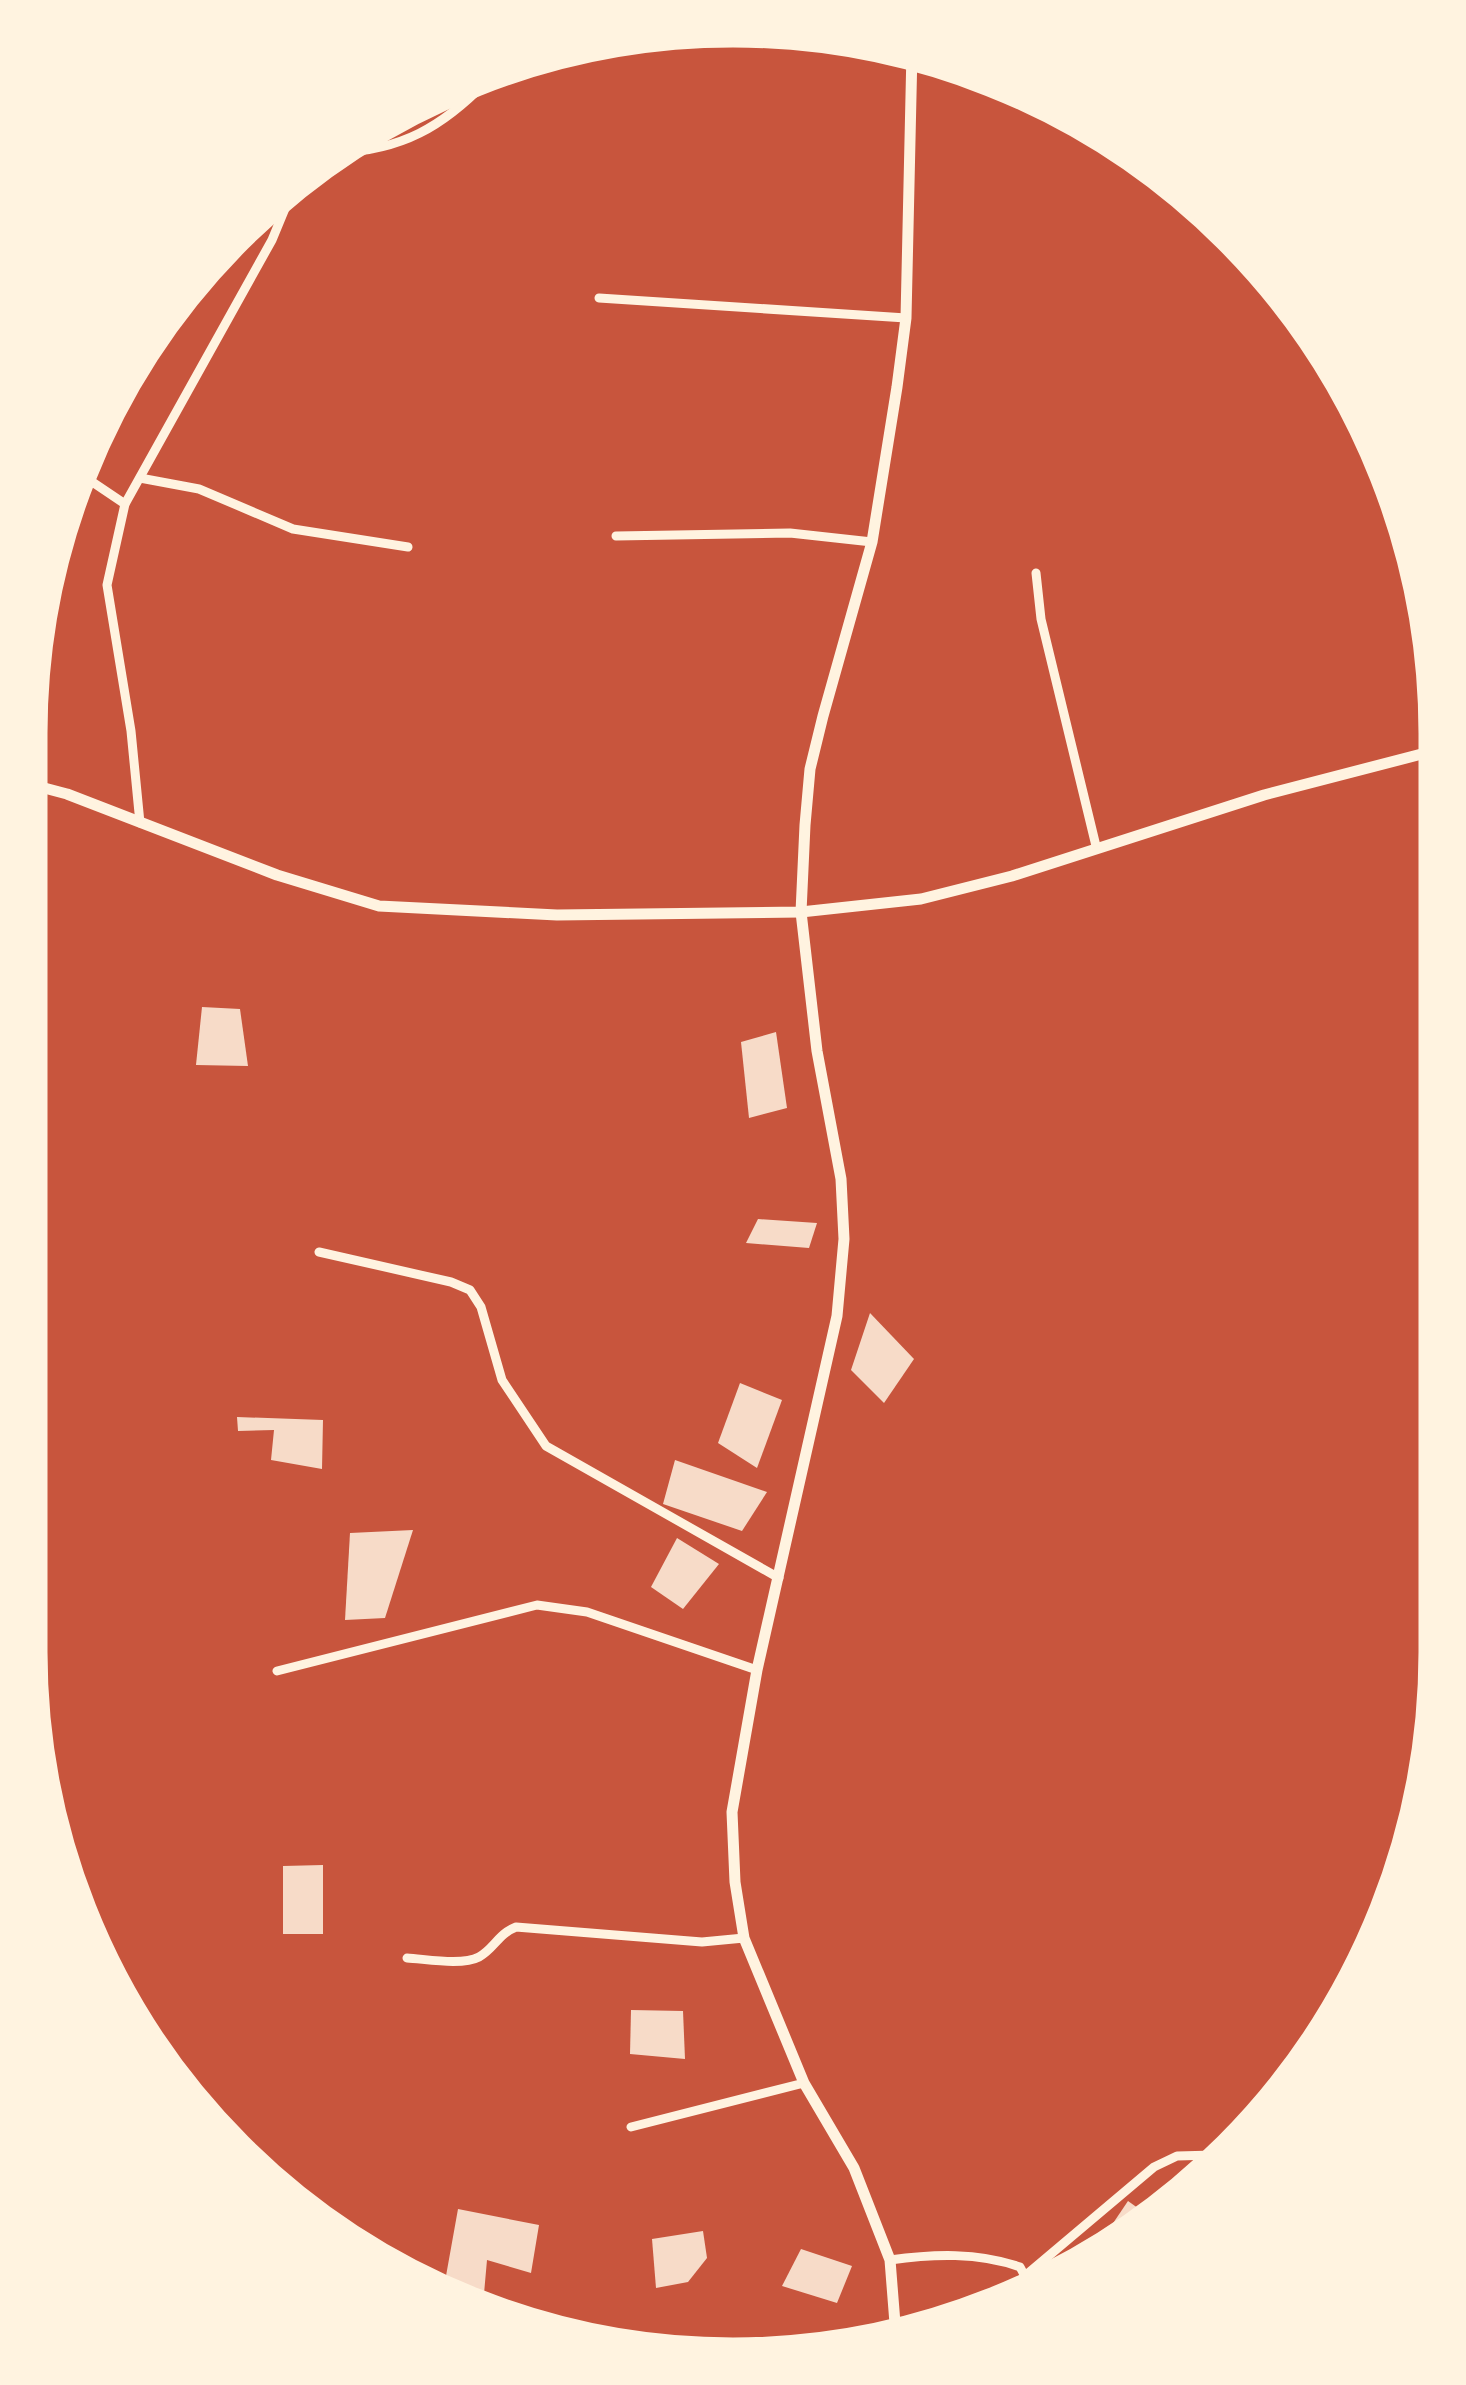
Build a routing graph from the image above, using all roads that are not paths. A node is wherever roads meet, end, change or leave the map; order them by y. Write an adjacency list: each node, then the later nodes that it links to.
1 (912, 68): 6 (street)
2 (470, 97): 3 (street)
3 (372, 148)
4 (283, 212): 7 (street)
5 (599, 298): 6 (street)
6 (906, 318): 11 (street)
7 (140, 478): 9 (street); 12 (street)
8 (93, 482): 9 (street)
9 (125, 504): 16 (street)
10 (616, 536): 11 (street)
11 (872, 542): 18 (street)
12 (408, 547)
13 (1036, 573): 17 (street)
14 (1421, 754): 17 (street)
15 (45, 789): 16 (street)
16 (140, 822): 18 (street)
17 (1096, 846): 18 (street)
18 (801, 912): 20 (street)
19 (320, 1252): 20 (street)
20 (779, 1578): 21 (street)
21 (756, 1670): 22 (street); 23 (street)
22 (277, 1671)
23 (744, 1938): 24 (street); 25 (street)
24 (407, 1958)
25 (804, 2083): 26 (street); 28 (street)
26 (630, 2127)
27 (1200, 2156): 29 (street)
28 (890, 2260): 30 (street); 31 (street)
29 (1041, 2267)
30 (1023, 2275)
31 (895, 2321)

